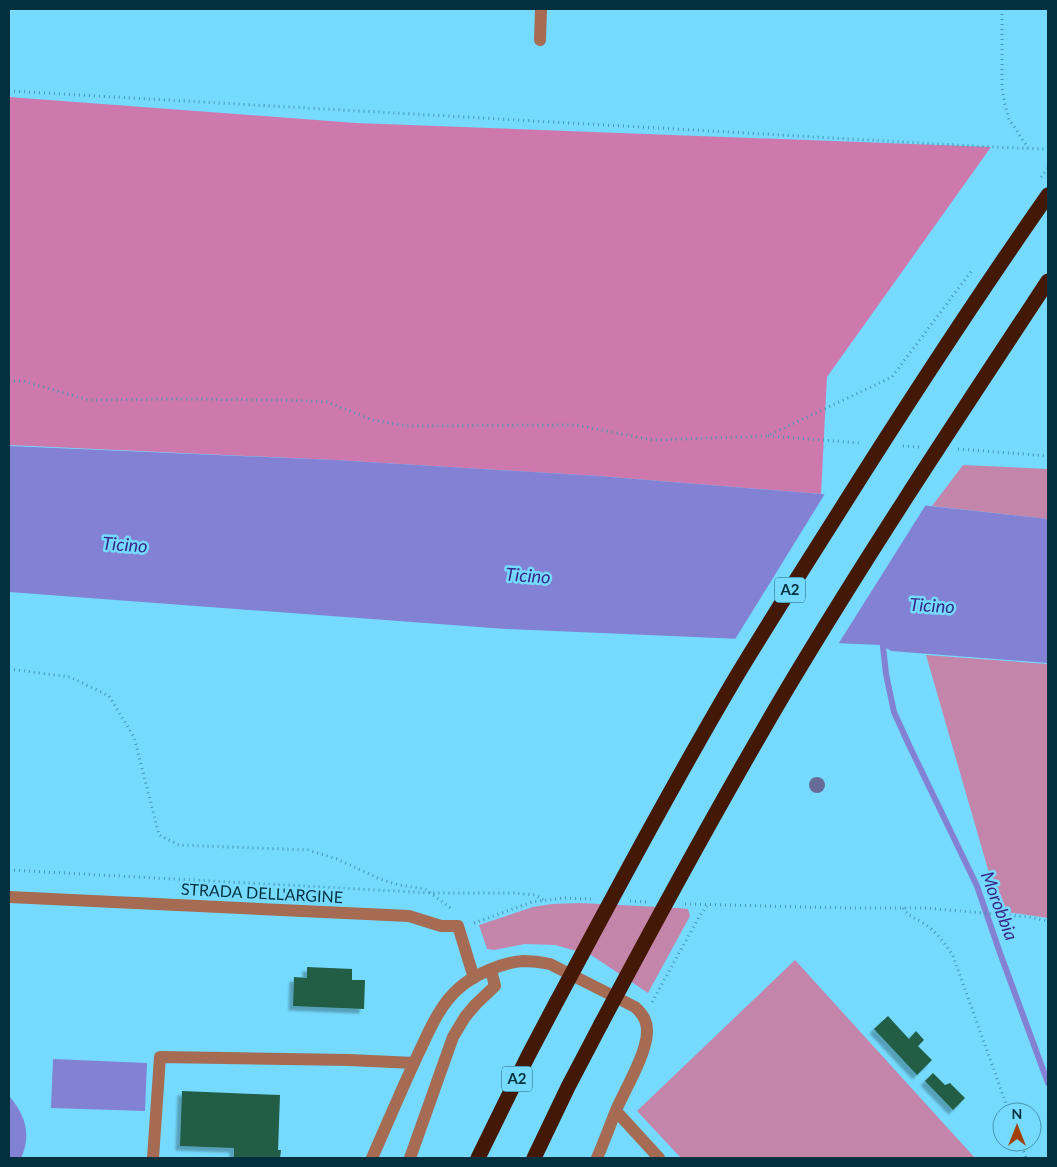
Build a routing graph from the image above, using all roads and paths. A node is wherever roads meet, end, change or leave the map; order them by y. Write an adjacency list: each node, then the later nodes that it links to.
1 (541, 9): 3 (street)
2 (1002, 9): 5 (path)
3 (540, 40)
4 (9, 91): 5 (path)
5 (1028, 148): 6 (path)
6 (1048, 149)
7 (1048, 168): 8 (path)
8 (1037, 183)
9 (1048, 195): 41 (highway, A2, bridge)
10 (973, 269): 13 (path)
11 (1048, 281): 42 (highway, bridge)
12 (9, 382): 13 (path)
13 (767, 436): 14 (path)
14 (863, 443)
15 (902, 446): 16 (path)
16 (921, 447)
17 (950, 449): 18 (path)
18 (1048, 456)
19 (9, 669): 21 (path)
20 (9, 870): 21 (path)
21 (431, 892): 24 (path); 31 (path)
22 (9, 897): 31 (street, STRADA DELL'ARGINE)
23 (592, 899): 24 (path)
24 (545, 900): 31 (path)
25 (621, 900): 26 (path)
26 (650, 902)
27 (678, 904): 28 (path)
28 (707, 905): 29 (path); 34 (path)
29 (903, 908): 30 (path); 36 (path)
30 (1048, 921)
31 (458, 926): 33 (street)
32 (491, 970): 33 (street); 34 (street); 40 (street)
33 (474, 978): 35 (street)
34 (644, 1017): 37 (street)
35 (414, 1063): 38 (street); 39 (street)
36 (1005, 1102)
37 (616, 1111): 43 (street); 44 (street)
38 (153, 1158)
39 (372, 1158)
40 (410, 1158)
41 (478, 1158)
42 (534, 1158)
43 (597, 1158)
44 (659, 1158)

